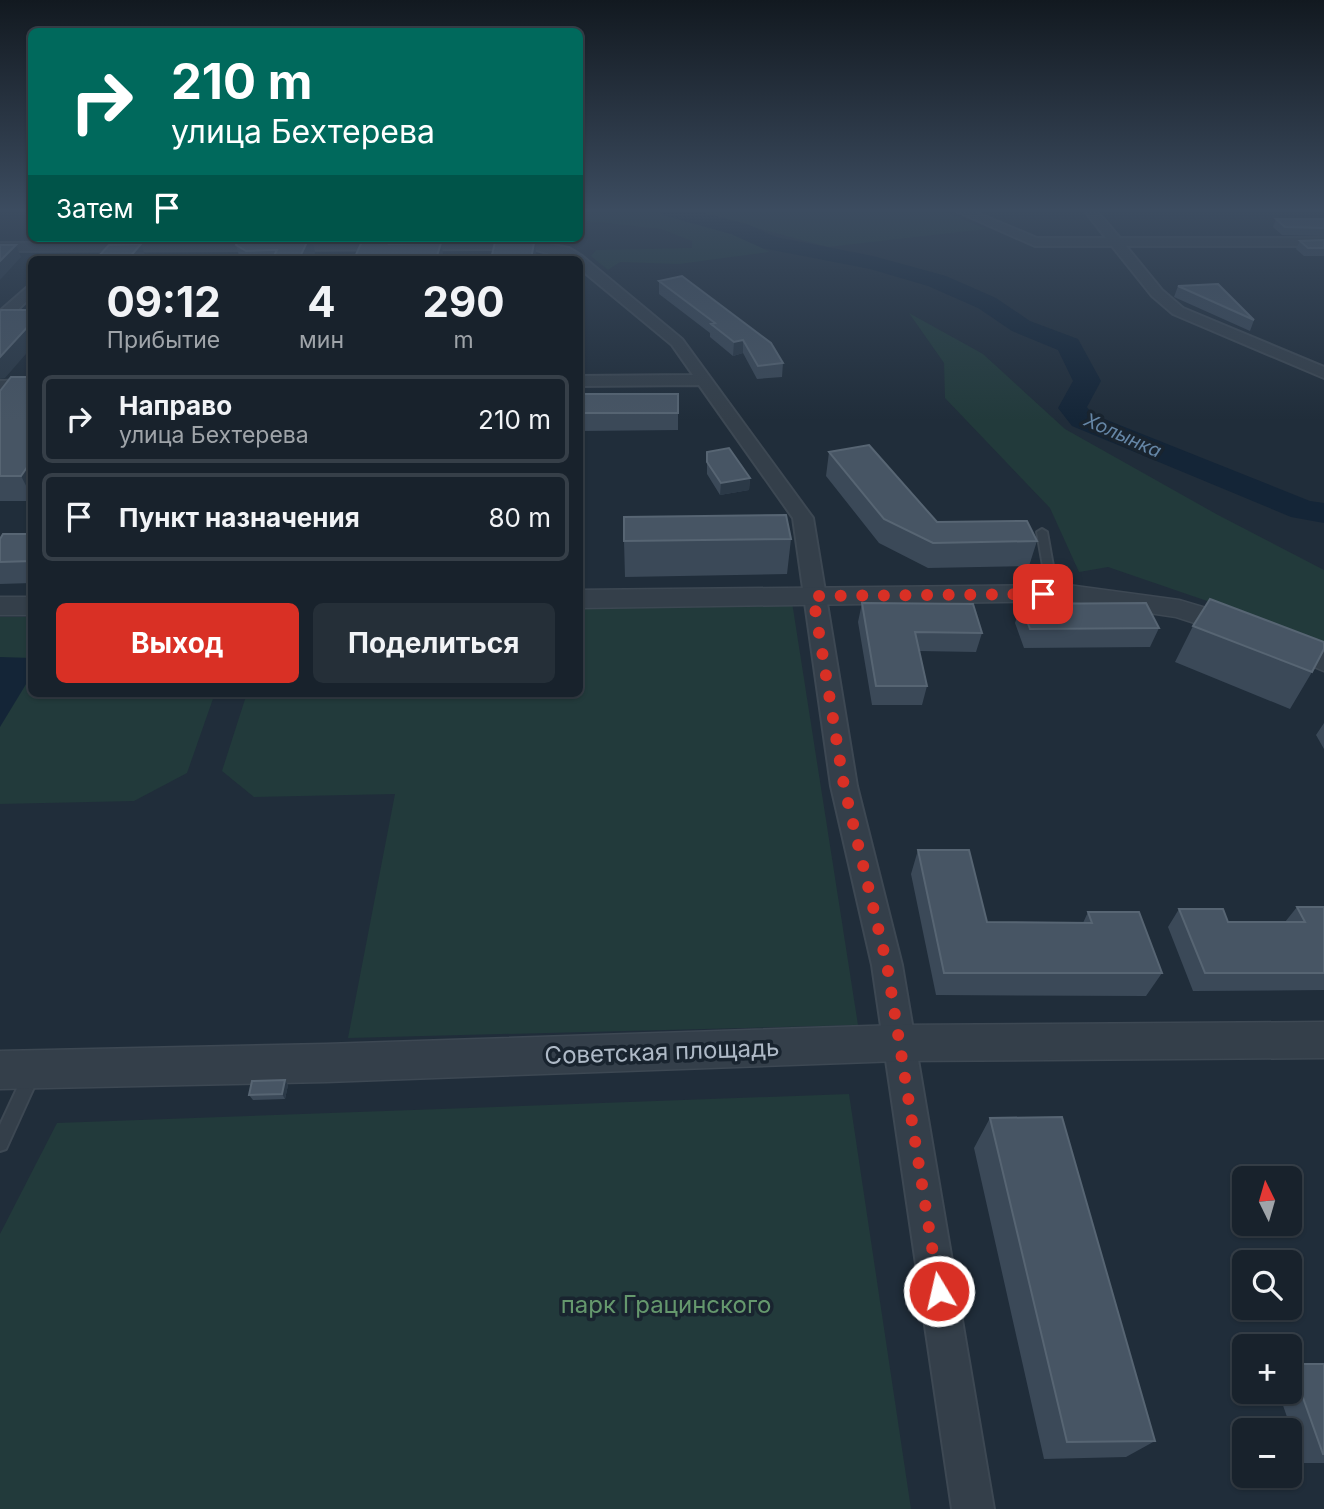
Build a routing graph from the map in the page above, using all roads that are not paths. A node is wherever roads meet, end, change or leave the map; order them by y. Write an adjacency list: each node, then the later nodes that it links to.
1 (603, 280): 6 (street)
2 (1147, 280): 5 (street)
3 (28, 291): 4 (street)
4 (0, 320)
5 (1324, 373)
6 (706, 380): 7 (street); 12 (street)
7 (583, 381)
8 (28, 385): 9 (street)
9 (0, 386)
10 (1042, 532): 11 (lane)
11 (1068, 593): 12 (street); 16 (street)
12 (813, 596): 13 (street); 18 (street)
13 (583, 599)
14 (0, 606): 15 (street)
15 (28, 606)
16 (1324, 661)
17 (1324, 1040): 18 (street, Советская площадь)
18 (899, 1043): 19 (street, Советская площадь); 21 (street)
19 (17, 1070): 20 (lane)
20 (0, 1143)
21 (973, 1509)

